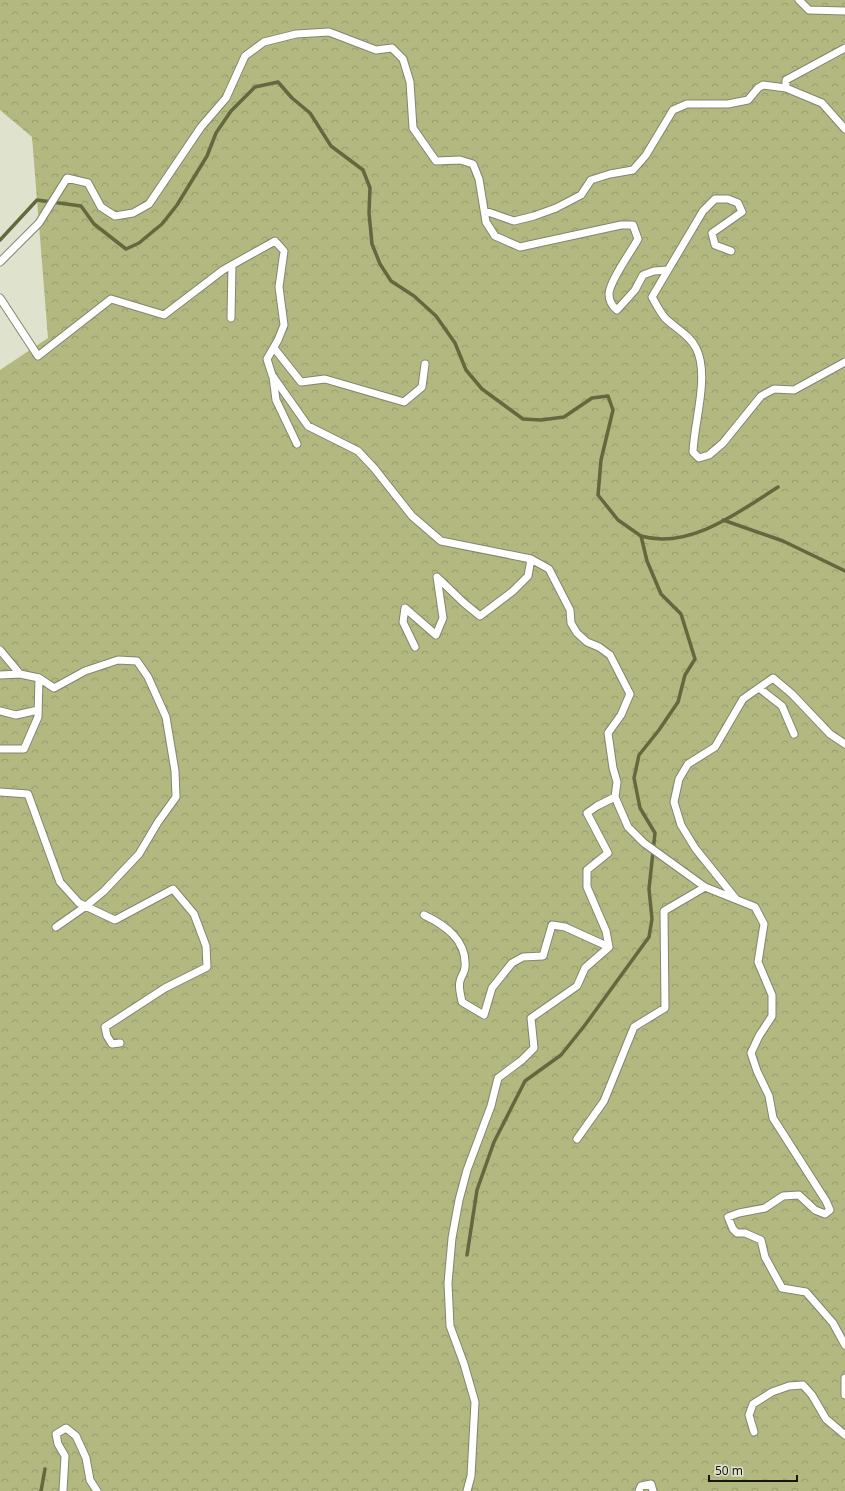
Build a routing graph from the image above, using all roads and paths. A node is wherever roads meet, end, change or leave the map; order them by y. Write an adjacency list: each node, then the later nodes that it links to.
1 (799, 0): 2 (lane)
2 (845, 11)
3 (845, 48): 4 (lane)
4 (786, 88): 5 (lane); 6 (lane)
5 (845, 129)
6 (485, 211): 8 (lane); 10 (lane)
7 (731, 251): 10 (lane)
8 (0, 262)
9 (232, 265): 11 (lane); 12 (lane); 13 (lane)
10 (668, 270): 14 (lane)
11 (0, 298)
12 (231, 318)
13 (274, 348): 15 (lane); 16 (lane)
14 (845, 362)
15 (425, 364)
16 (272, 375): 17 (lane); 18 (lane)
17 (297, 444)
18 (531, 559): 19 (lane); 31 (lane)
19 (415, 647)
20 (0, 650): 21 (lane)
21 (20, 674): 22 (lane); 23 (lane)
22 (0, 675)
23 (40, 678): 25 (lane); 34 (lane)
24 (759, 688): 27 (lane); 28 (lane); 33 (lane)
25 (38, 710): 26 (lane); 29 (lane)
26 (0, 711)
27 (794, 734)
28 (845, 744)
29 (0, 749)
30 (0, 792): 34 (lane)
31 (615, 797): 32 (lane); 37 (lane)
32 (705, 887): 33 (lane); 39 (lane)
33 (737, 901): 40 (lane)
34 (86, 906): 36 (lane); 38 (lane)
35 (424, 915): 37 (lane)
36 (56, 927)
37 (609, 947): 47 (lane)
38 (120, 1043)
39 (577, 1139)
40 (845, 1345)
41 (845, 1378): 42 (lane)
42 (845, 1395)
43 (754, 1432): 44 (lane)
44 (845, 1435)
45 (63, 1491): 46 (lane)
46 (97, 1491)
47 (467, 1491)
48 (639, 1491): 49 (lane)
49 (653, 1491)

